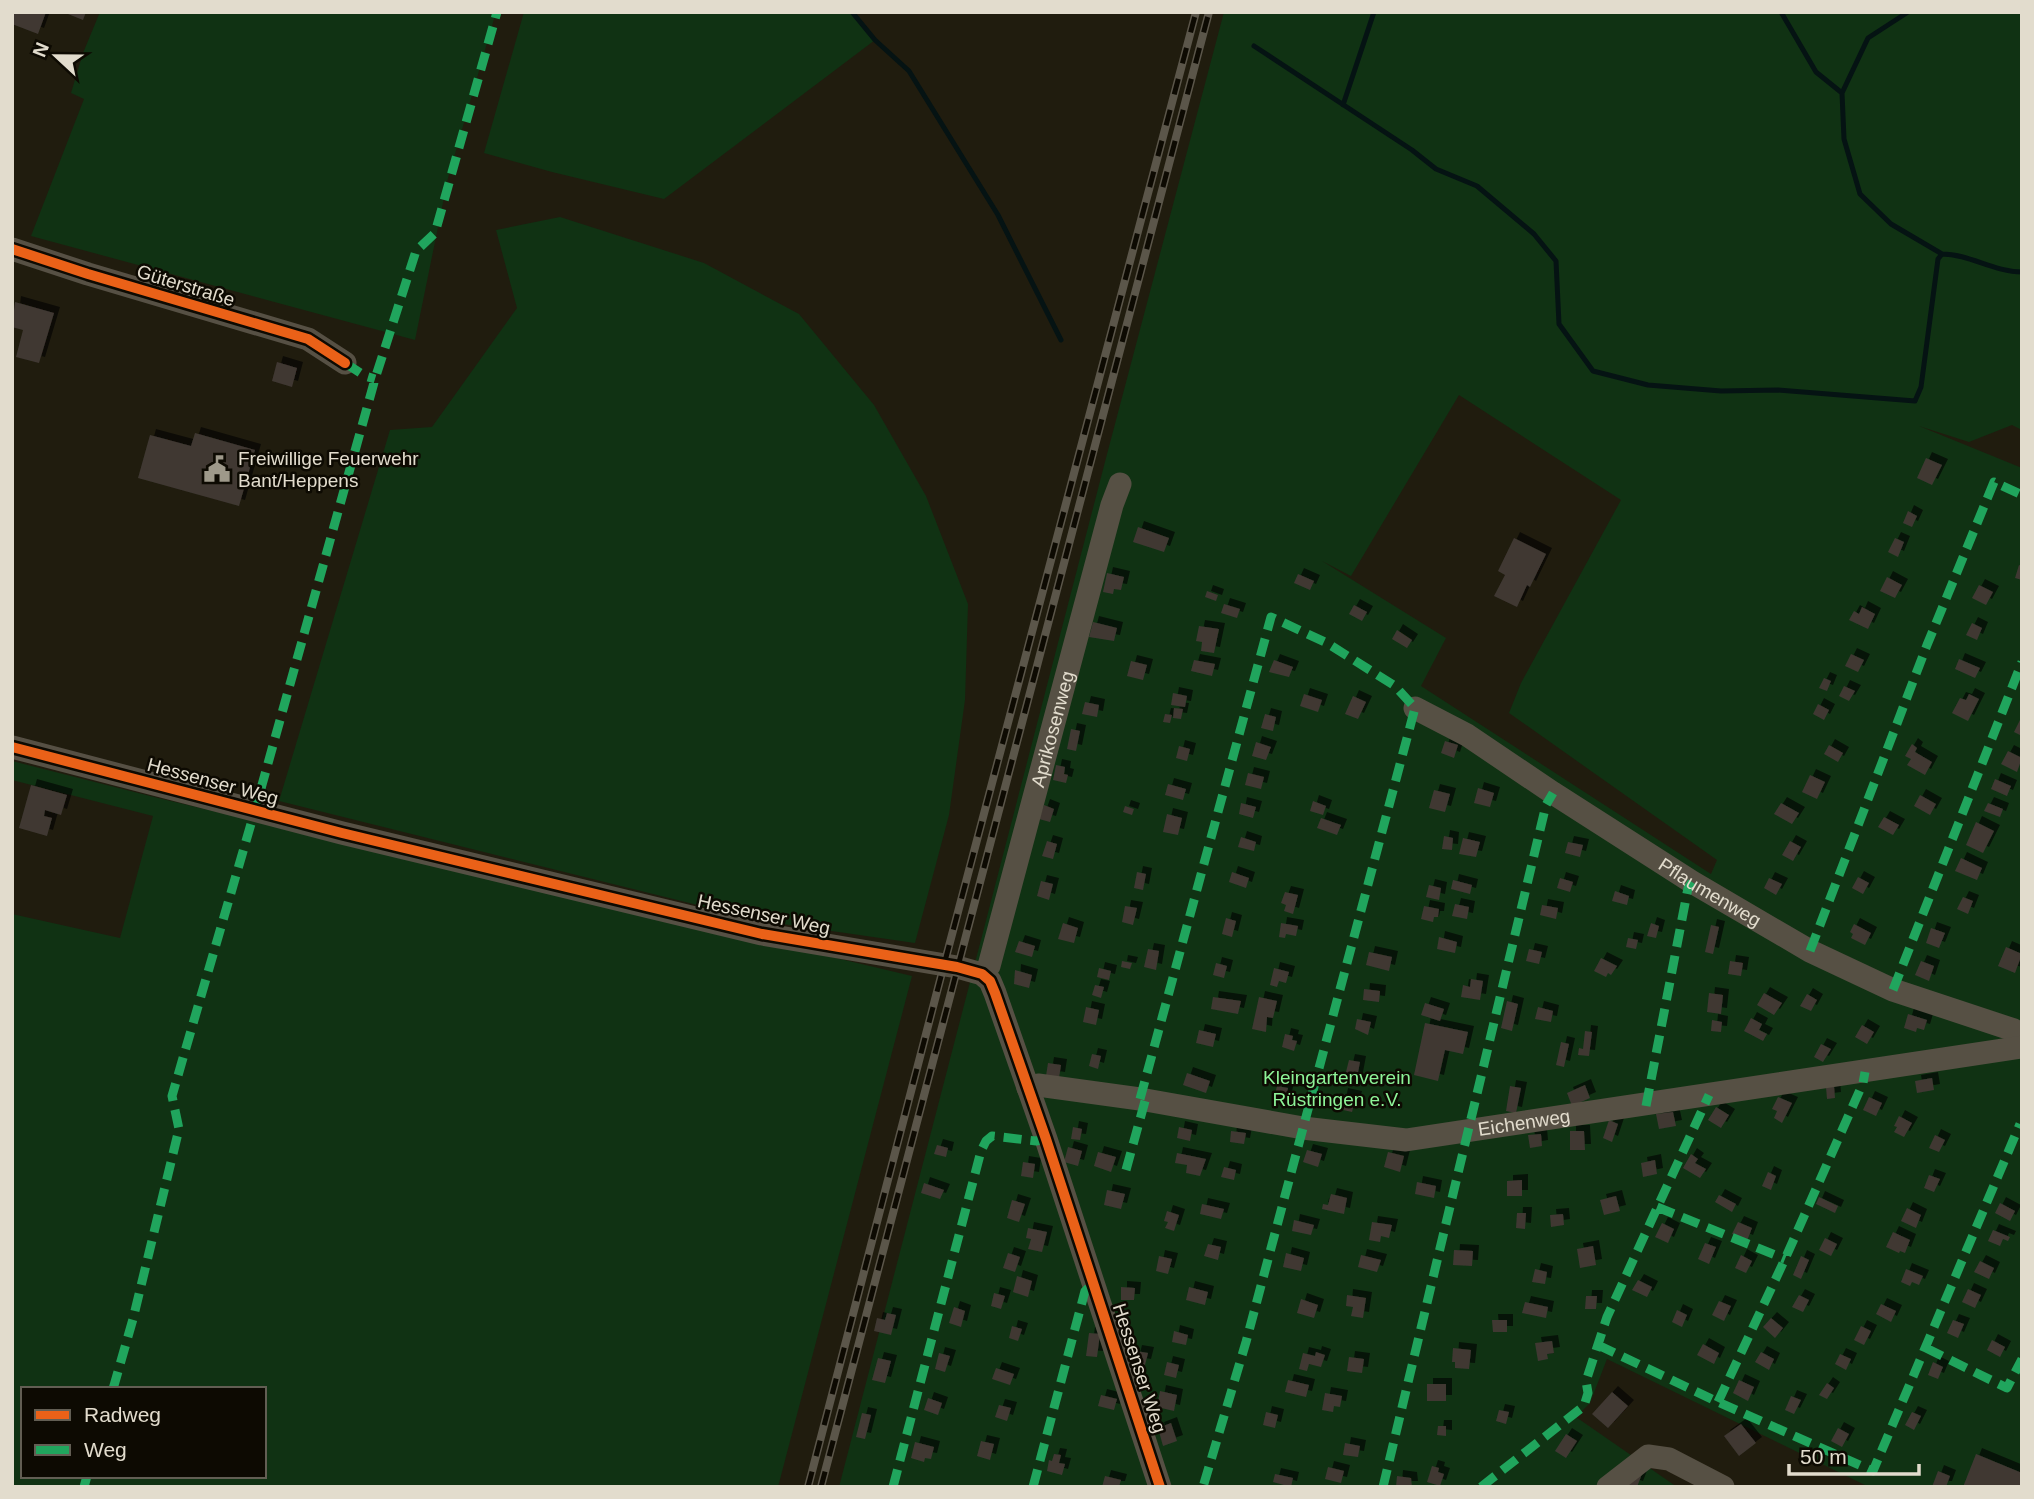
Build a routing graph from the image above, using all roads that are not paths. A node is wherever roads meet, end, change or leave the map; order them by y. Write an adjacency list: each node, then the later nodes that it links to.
1 (12, 249): 2 (street, Güterstraße)
2 (345, 363)
3 (1121, 484): 6 (street, Aprikosenweg)
4 (1415, 708): 7 (street, Pflaumenweg)
5 (12, 747): 6 (street, Hessenser Weg)
6 (982, 974): 8 (street, Hessenser Weg)
7 (2022, 1045): 8 (street, Eichenweg)
8 (1028, 1088): 9 (street, Hessenser Weg)
9 (1160, 1487)
10 (1608, 1487): 11 (street)
11 (1723, 1487)

